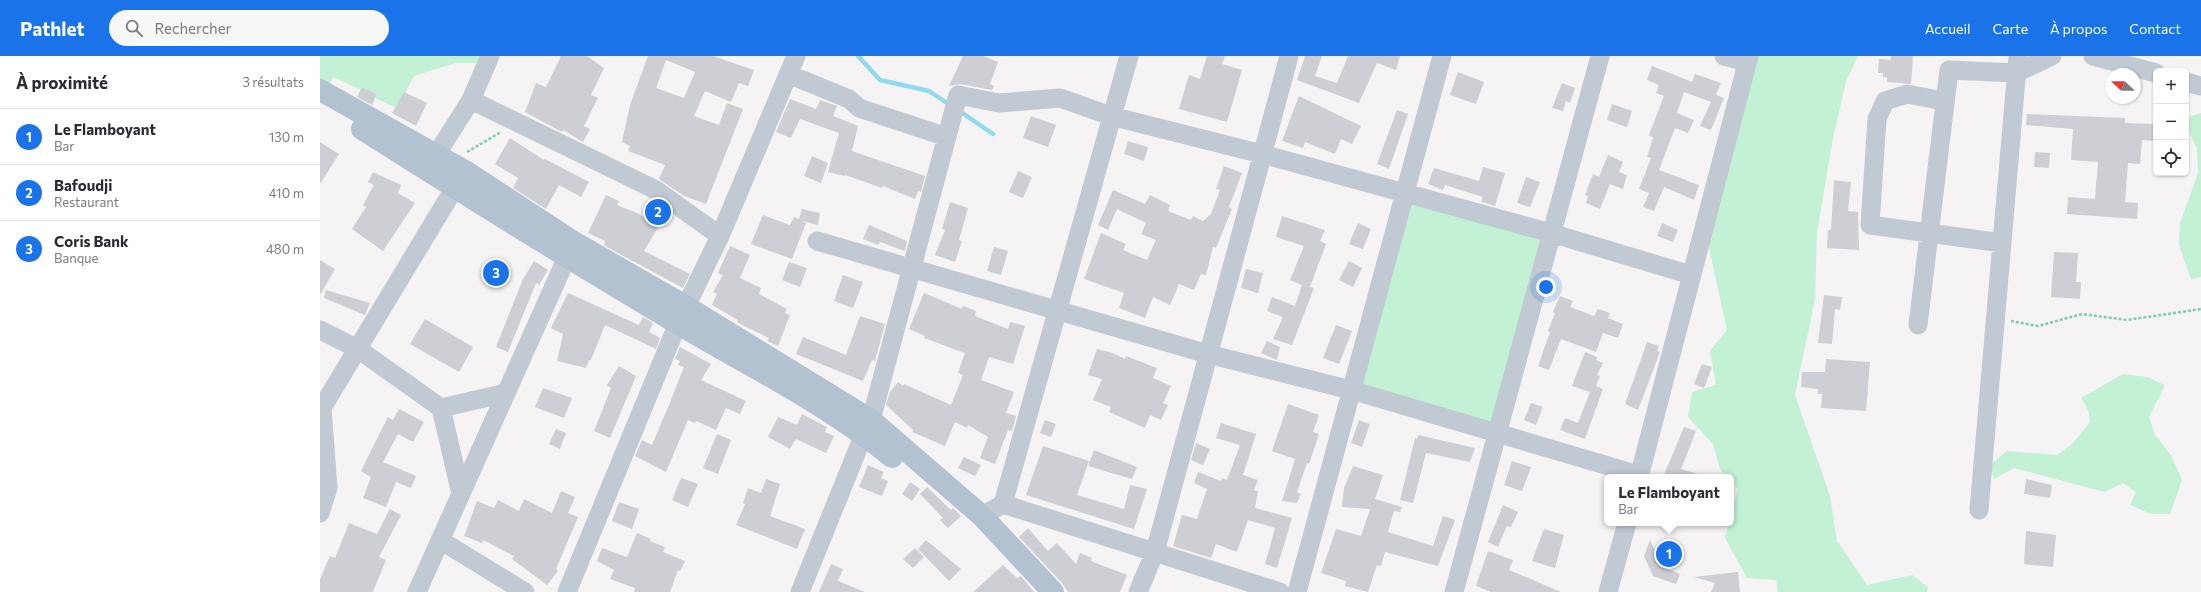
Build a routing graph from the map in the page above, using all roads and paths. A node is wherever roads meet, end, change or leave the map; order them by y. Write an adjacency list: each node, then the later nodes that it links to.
1 (490, 56): 17 (street)
2 (796, 56): 13 (street)
3 (1129, 56): 20 (street)
4 (1288, 56): 23 (street)
5 (1442, 56): 26 (street)
6 (1600, 56): 28 (street)
7 (1724, 56): 10 (street)
8 (2052, 56): 11 (street)
9 (2093, 56): 12 (street)
10 (1748, 59): 34 (street)
11 (2017, 64): 18 (street); 31 (street)
12 (2153, 72)
13 (788, 74): 22 (street); 29 (street)
14 (2189, 83): 15 (street)
15 (2201, 86)
16 (320, 90): 24 (main road)
17 (471, 100): 21 (street); 24 (street)
18 (1944, 101): 27 (street); 27 (street)
19 (320, 103): 25 (main road)
20 (1111, 116): 22 (street); 23 (street); 35 (street)
21 (522, 124): 24 (path); 29 (street)
22 (949, 132): 33 (street)
23 (1262, 154): 26 (street); 42 (street)
24 (436, 155): 25 (main road)
25 (460, 180): 32 (main road); 37 (main road); 41 (street)
26 (1405, 193): 28 (street); 43 (street)
27 (1928, 233): 31 (street); 39 (street)
28 (1551, 234): 34 (street); 48 (street)
29 (720, 236): 37 (street)
30 (817, 241): 33 (street)
31 (2002, 243): 38 (street)
32 (567, 257): 37 (main road); 44 (street)
33 (911, 267): 35 (street); 47 (street)
34 (1691, 276): 50 (street)
35 (1057, 309): 42 (street); 52 (street)
36 (2201, 309): 38 (path)
37 (682, 315): 47 (main road); 61 (street)
38 (1995, 317): 53 (street)
39 (1918, 325)
40 (320, 330): 41 (street)
41 (358, 349): 45 (street); 46 (street)
42 (1208, 354): 43 (street); 58 (street)
43 (1351, 390): 48 (street); 67 (street)
44 (506, 393): 45 (street); 51 (street)
45 (441, 408): 51 (street)
46 (321, 409): 54 (street)
47 (867, 427): 55 (main road); 62 (street); 63 (main road)
48 (1497, 432): 49 (street); 68 (street)
49 (1633, 474)
50 (1640, 474)
51 (461, 494): 57 (street)
52 (1003, 504): 55 (street); 58 (street)
53 (1979, 510)
54 (320, 512)
55 (982, 516): 64 (main road)
56 (1625, 526): 69 (street)
57 (440, 540): 59 (street); 60 (street)
58 (1155, 552): 65 (street); 66 (street)
59 (418, 592)
60 (525, 592)
61 (566, 592)
62 (800, 592)
63 (1034, 592)
64 (1053, 592)
65 (1138, 592)
66 (1280, 592)
67 (1297, 592)
68 (1454, 592)
69 (1608, 592)

